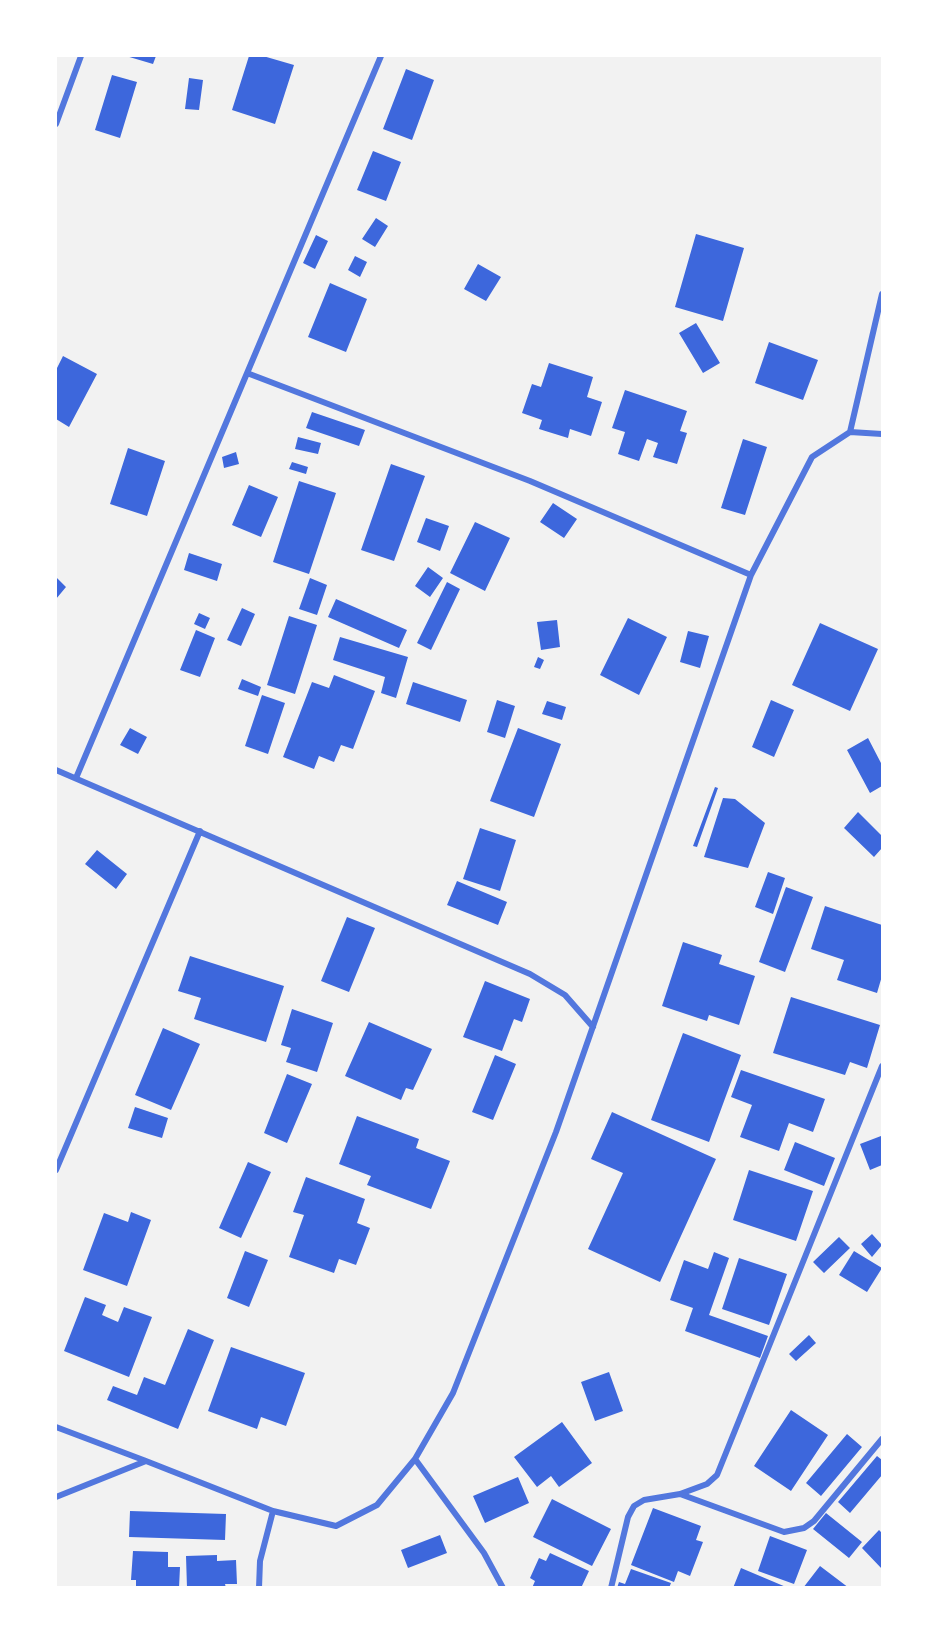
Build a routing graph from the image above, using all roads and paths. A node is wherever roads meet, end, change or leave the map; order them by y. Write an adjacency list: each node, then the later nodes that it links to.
1 (81, 56): 3 (street)
2 (381, 56): 5 (street)
3 (56, 124)
4 (882, 294): 6 (street)
5 (247, 373): 8 (street); 10 (street)
6 (850, 432): 7 (street); 8 (street)
7 (882, 434)
8 (751, 575): 12 (street)
9 (56, 770): 10 (street)
10 (76, 778): 11 (street)
11 (200, 831): 12 (street); 14 (street)
12 (593, 1027): 17 (street)
13 (882, 1066): 19 (street)
14 (56, 1170)
15 (56, 1427): 18 (street)
16 (882, 1439): 19 (street)
17 (415, 1459): 21 (street); 23 (street)
18 (146, 1461): 20 (street); 21 (street)
19 (680, 1494): 24 (street)
20 (56, 1497)
21 (273, 1511): 22 (street)
22 (259, 1587)
23 (503, 1587)
24 (611, 1587)

